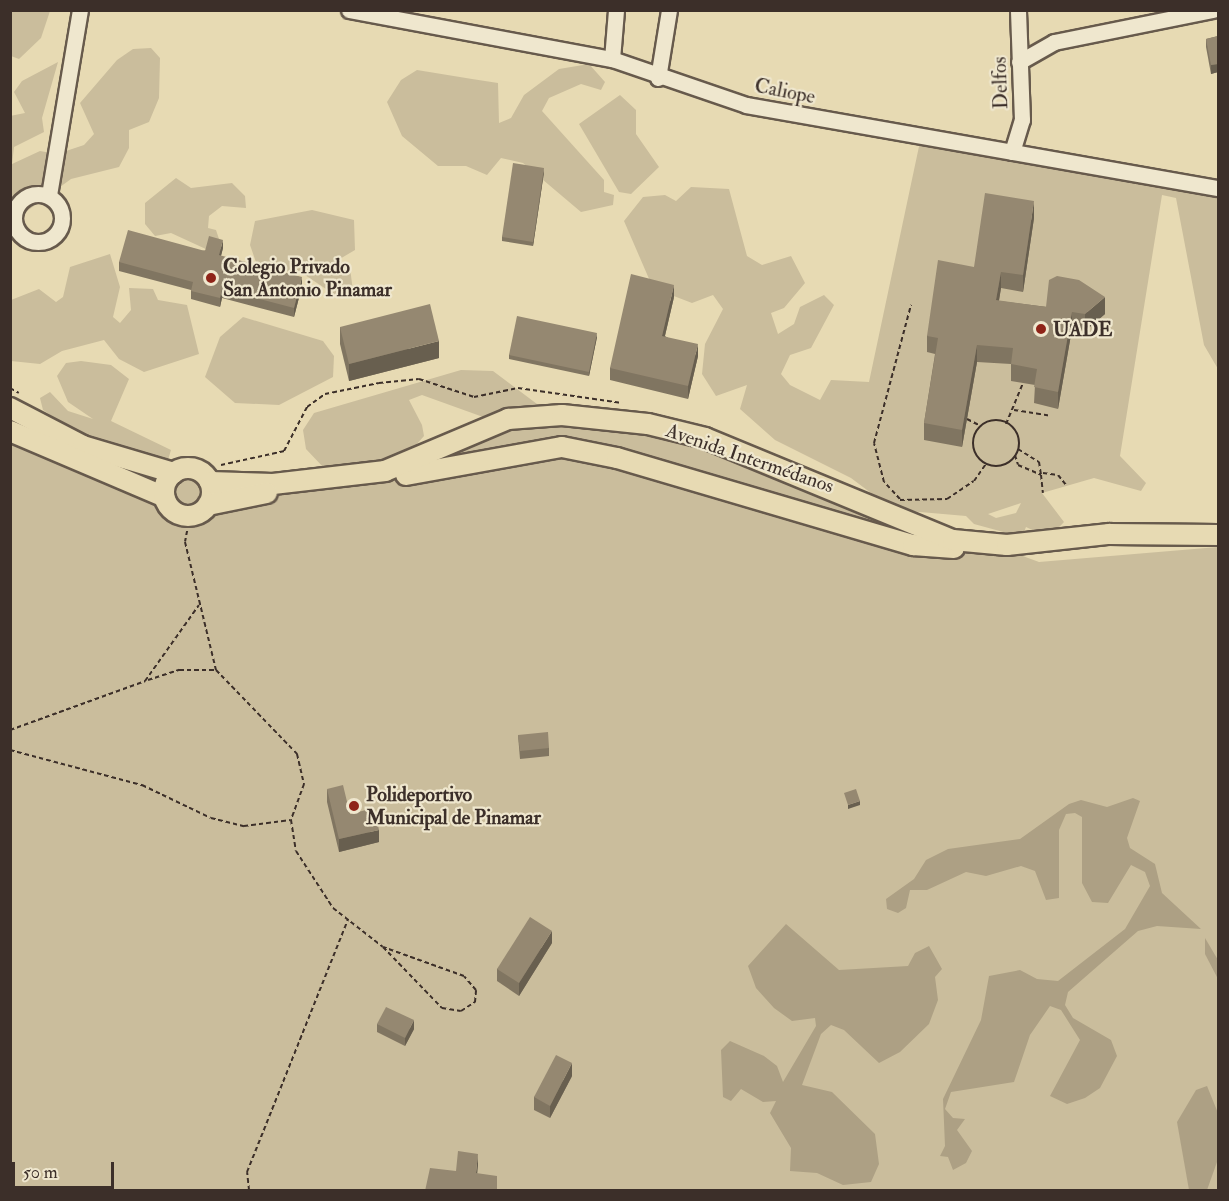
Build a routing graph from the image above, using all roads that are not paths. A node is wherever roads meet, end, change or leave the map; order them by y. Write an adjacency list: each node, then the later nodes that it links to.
1 (80, 10): 13 (street)
2 (349, 10): 8 (street, Caliope)
3 (616, 10): 8 (street)
4 (669, 10): 10 (street)
5 (1213, 10): 7 (street)
6 (1018, 18): 7 (street); 9 (street, Delfos)
7 (1054, 42): 9 (street)
8 (612, 59): 10 (street, Caliope)
9 (1019, 62): 11 (street, Delfos)
10 (658, 78): 11 (street, Caliope)
11 (1012, 152): 12 (street, Caliope)
12 (1218, 188)
13 (49, 195): 14 (street); 14 (street)
14 (12, 223)
15 (10, 408): 17 (main road)
16 (10, 431): 19 (main road)
17 (174, 473): 18 (main road); 19 (main road)
18 (210, 482): 20 (main road); 21 (main road, Avenida Intermédanos)
19 (165, 497): 20 (main road)
20 (208, 506): 22 (main road, Avenida Intermédanos)
21 (1218, 535)
22 (1218, 540)

